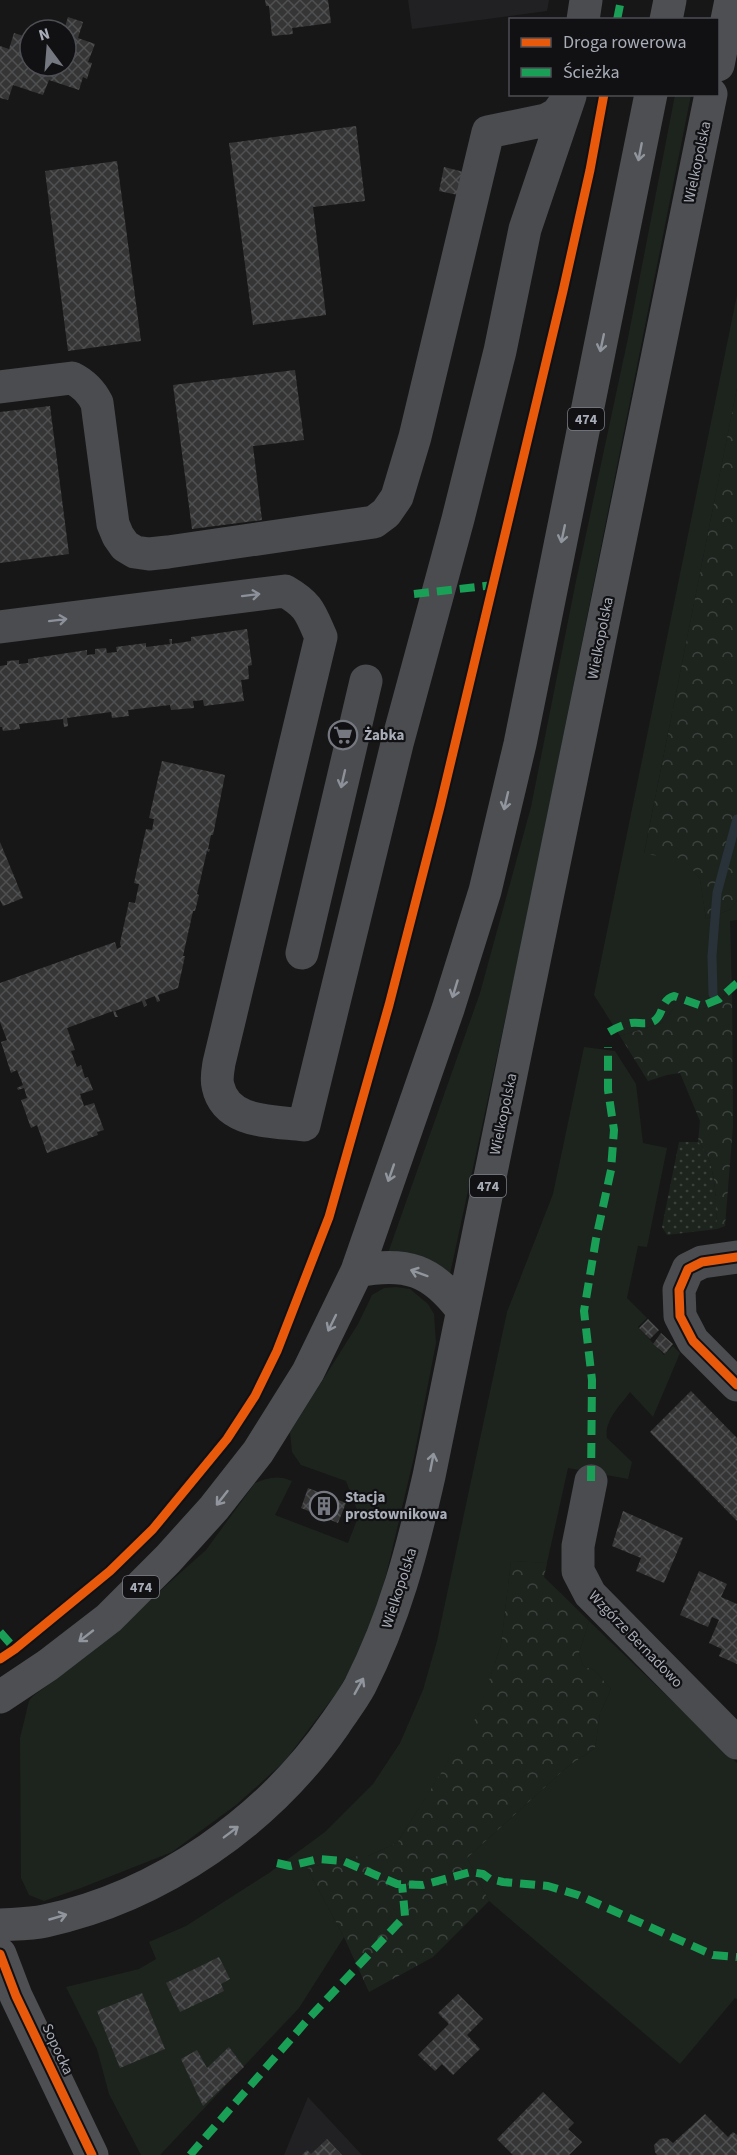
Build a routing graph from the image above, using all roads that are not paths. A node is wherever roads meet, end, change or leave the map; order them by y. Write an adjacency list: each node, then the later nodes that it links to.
1 (586, 0): 4 (street)
2 (670, 0): 5 (main road)
3 (731, 0): 6 (main road)
4 (583, 18)
5 (666, 18)
6 (719, 56)
7 (569, 96): 11 (street)
8 (570, 96): 13 (street)
9 (651, 96): 16 (main road, 474, one-way to 16)
10 (711, 96): 17 (main road, Wielkopolska / 474)
11 (0, 387)
12 (0, 627): 14 (street, one-way to 14)
13 (411, 693): 14 (street); 14 (street, one-way to 14)
14 (340, 978)
15 (737, 1257): 18 (street)
16 (357, 1270): 17 (main road, one-way to 16); 20 (main road, 474, one-way to 20)
17 (462, 1310): 22 (main road, Wielkopolska / 474, one-way to 17)
18 (737, 1384)
19 (591, 1481): 21 (street, Wzgórze Bernadowo)
20 (0, 1697)
21 (737, 1743)
22 (0, 1925)
23 (0, 1954): 24 (main road, Sopocka)
24 (92, 2155)

